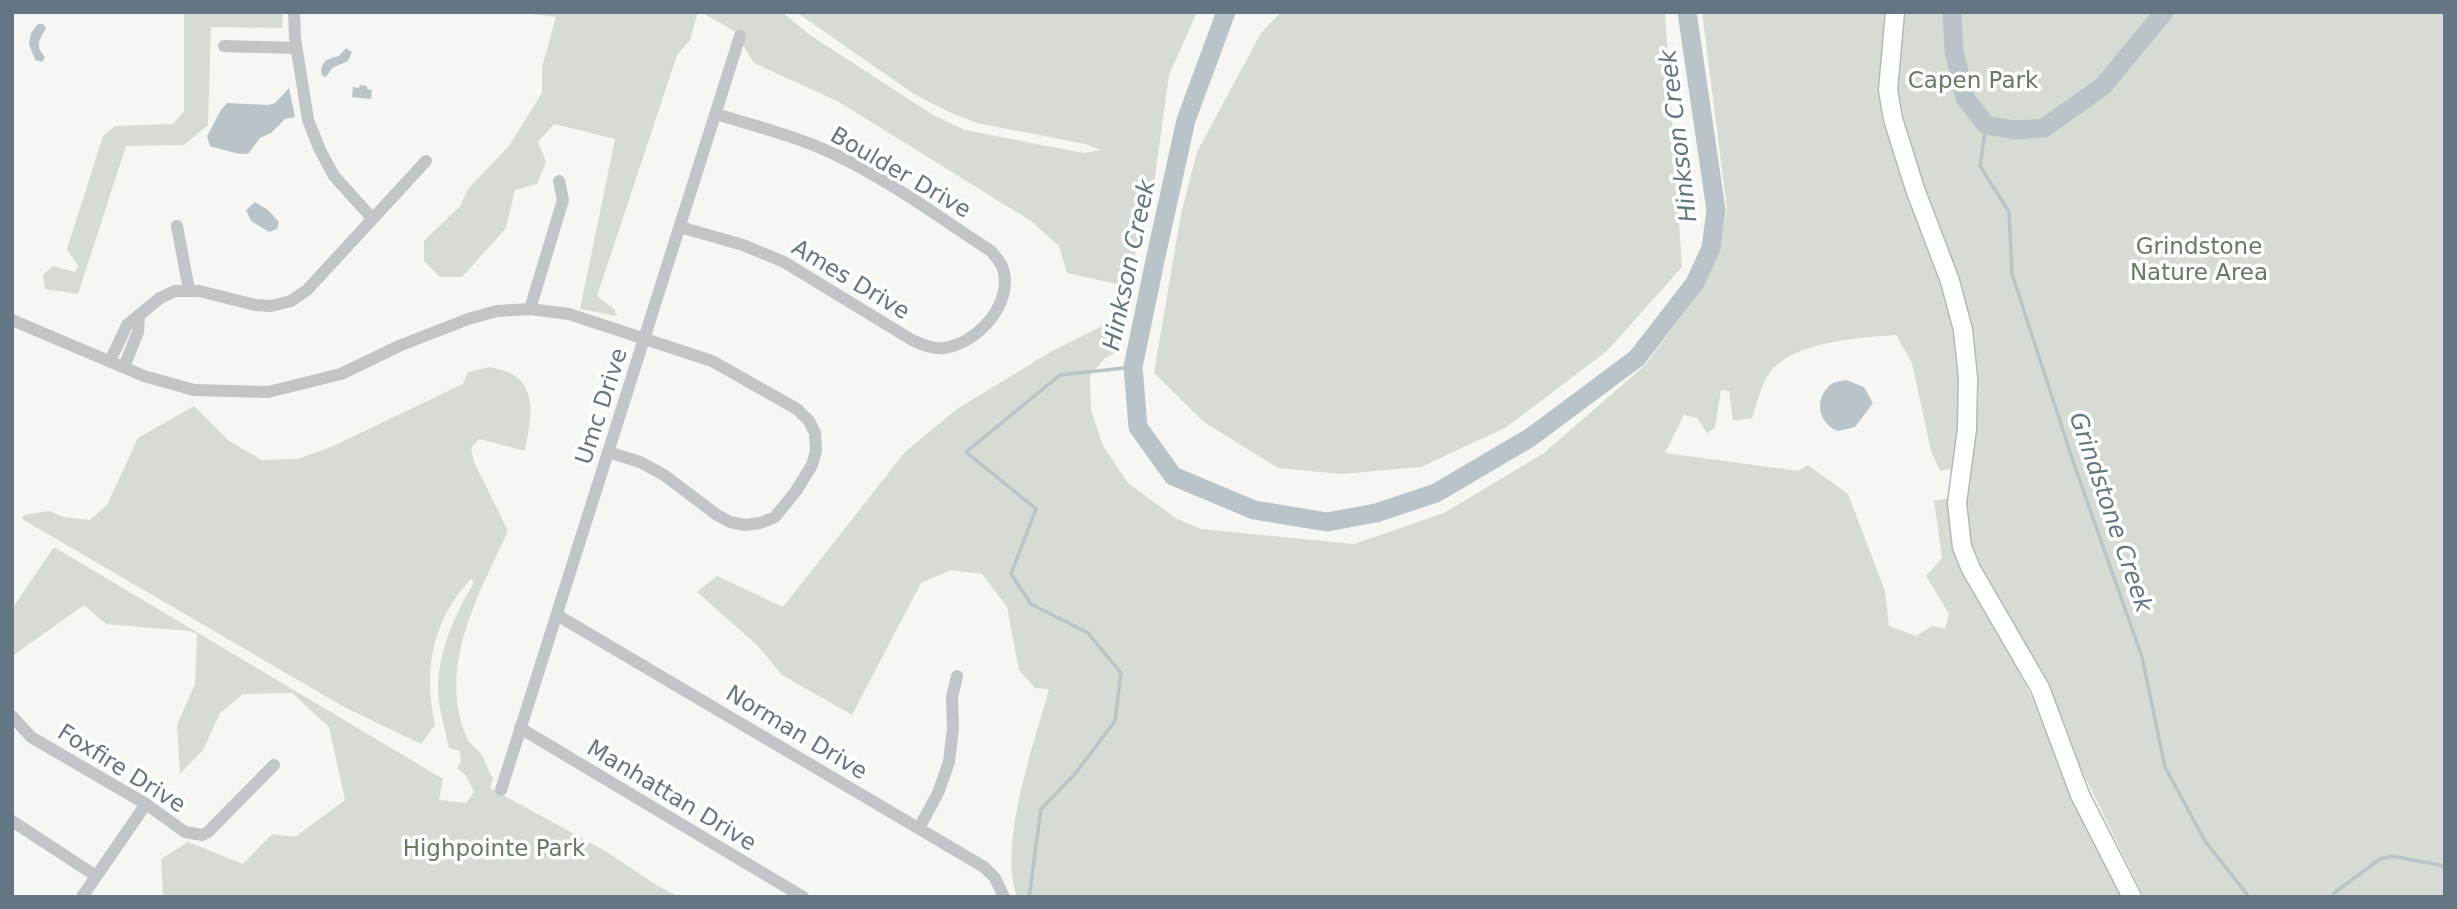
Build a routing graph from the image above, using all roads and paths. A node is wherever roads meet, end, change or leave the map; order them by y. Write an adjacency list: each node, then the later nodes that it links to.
1 (294, 12): 5 (street)
2 (1895, 12): 34 (street)
3 (740, 36): 6 (street, Umc Drive)
4 (224, 46): 5 (street)
5 (296, 48): 9 (street)
6 (716, 114): 11 (street, Umc Drive); 15 (street, Boulder Drive)
7 (426, 160): 9 (street)
8 (559, 181): 13 (street)
9 (372, 218): 12 (street)
10 (177, 226): 12 (street)
11 (680, 227): 15 (street, Ames Drive); 17 (street, Umc Drive)
12 (189, 290): 14 (street)
13 (530, 309): 17 (street); 19 (street)
14 (139, 315): 18 (street); 19 (street)
15 (993, 318)
16 (12, 320): 18 (street)
17 (645, 339): 20 (street, Umc Drive); 20 (street)
18 (110, 361): 19 (street)
19 (124, 367)
20 (608, 452): 21 (street, Umc Drive)
21 (557, 615): 24 (street, Umc Drive); 29 (street, Norman Drive)
22 (957, 676): 29 (street)
23 (12, 716): 27 (street, Foxfire Drive)
24 (520, 728): 26 (street, Umc Drive); 32 (street, Manhattan Drive)
25 (274, 765): 27 (street, Foxfire Drive)
26 (501, 790)
27 (146, 804): 30 (street)
28 (12, 821): 30 (street)
29 (919, 828): 33 (street, Norman Drive)
30 (96, 876): 31 (street)
31 (82, 897)
32 (803, 897)
33 (1004, 897)
34 (2132, 897)

